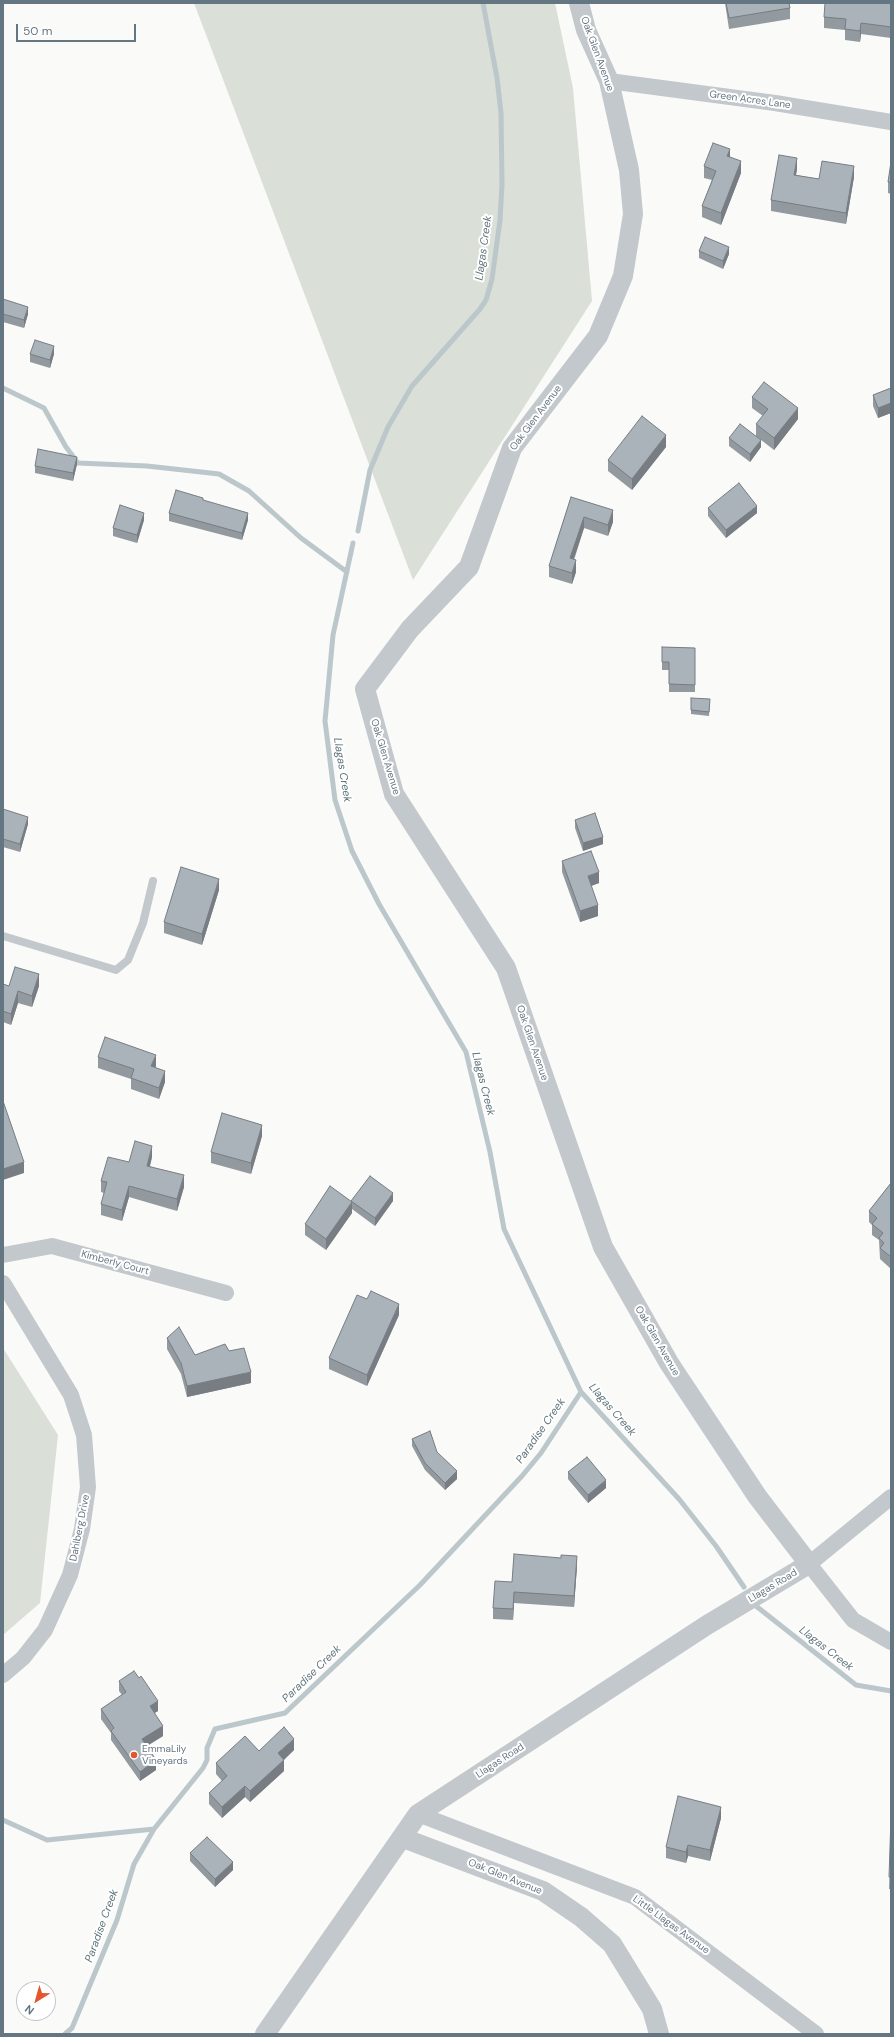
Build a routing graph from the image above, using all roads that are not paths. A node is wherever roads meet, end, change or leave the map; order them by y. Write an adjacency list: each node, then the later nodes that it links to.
1 (579, 3): 2 (street, Oak Glen Avenue)
2 (609, 81): 3 (street, Green Acres Lane); 10 (street, Oak Glen Avenue)
3 (891, 122)
4 (153, 880): 5 (lane)
5 (3, 936)
6 (3, 1255): 8 (street, Kimberly Court)
7 (3, 1283): 12 (street, Dahlberg Drive)
8 (226, 1293)
9 (891, 1497): 10 (street)
10 (809, 1564): 11 (street); 13 (street, Llagas Road)
11 (891, 1642)
12 (3, 1675)
13 (418, 1814): 14 (street, Llagas Road); 17 (street, Little Llagas Avenue)
14 (404, 1838): 15 (street, Llagas Road); 16 (street, Oak Glen Avenue)
15 (265, 2034)
16 (658, 2034)
17 (816, 2034)

